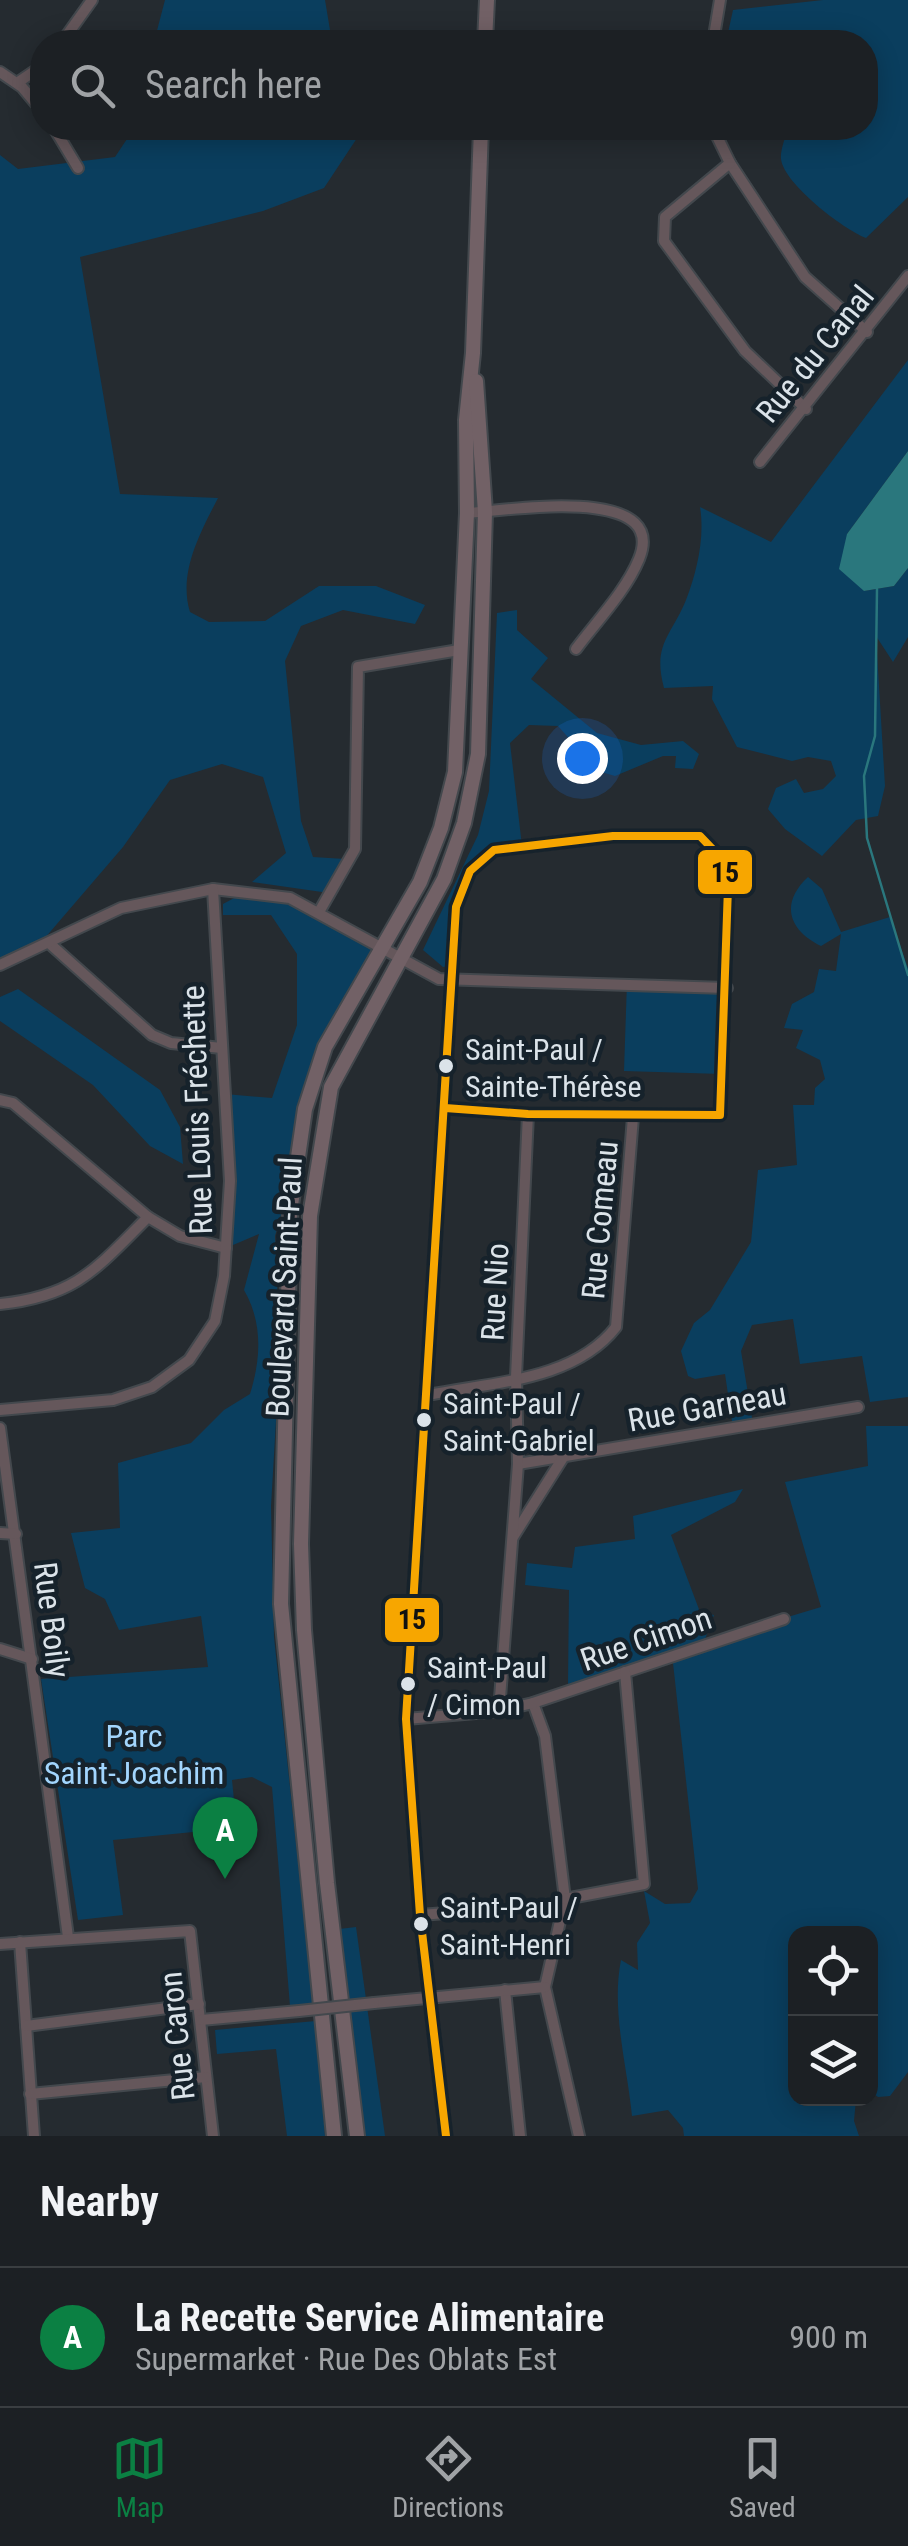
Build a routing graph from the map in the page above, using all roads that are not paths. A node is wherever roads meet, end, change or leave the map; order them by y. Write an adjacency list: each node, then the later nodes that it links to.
1 (487, 0): 5 (main road)
2 (720, 0): 6 (street)
3 (89, 1): 4 (street)
4 (70, 30)
5 (486, 30)
6 (715, 30)
7 (0, 72): 9 (street)
8 (30, 74): 9 (street)
9 (17, 83): 10 (street)
10 (30, 98)
11 (61, 140): 15 (street)
12 (481, 140): 18 (main road, Boulevard Saint-Paul)
13 (719, 140): 14 (street)
14 (730, 163): 17 (street); 19 (street)
15 (78, 168)
16 (908, 276): 17 (street, Rue du Canal)
17 (867, 332): 19 (street, Rue du Canal)
18 (473, 353): 21 (main road, Boulevard Saint-Paul); 22 (main road, Boulevard Saint-Paul)
19 (806, 408): 20 (street, Rue du Canal)
20 (760, 462)
21 (485, 512): 22 (street); 24 (street); 29 (main road, Boulevard Saint-Paul)
22 (467, 513): 23 (main road, Boulevard Saint-Paul)
23 (459, 650): 26 (street); 28 (main road, Boulevard Saint-Paul)
24 (576, 650)
25 (213, 889): 26 (street); 27 (street); 33 (street, Rue Louis Fréchette)
26 (320, 912): 28 (street)
27 (49, 943): 30 (street); 33 (street)
28 (375, 946): 29 (street); 74 (main road, Boulevard Saint-Paul)
29 (399, 958): 31 (street); 75 (main road, Boulevard Saint-Paul)
30 (0, 965)
31 (452, 978): 32 (street); 32 (street); 35 (street)
32 (727, 988): 37 (street)
33 (222, 1048): 39 (street, Rue Louis Fréchette)
34 (0, 1100): 38 (street)
35 (445, 1108): 36 (street); 42 (street)
36 (528, 1114): 37 (street); 41 (street, Rue Nio)
37 (633, 1117): 41 (street, Rue Comeau)
38 (148, 1217): 39 (street); 40 (street)
39 (226, 1248): 44 (street, Rue Louis Fréchette)
40 (0, 1304)
41 (516, 1377): 42 (street); 47 (street, Rue Nio)
42 (428, 1395): 57 (street)
43 (858, 1406): 46 (street, Rue Garneau)
44 (0, 1410)
45 (0, 1428): 49 (street, Rue Boily)
46 (564, 1456): 47 (street, Rue Garneau); 50 (street)
47 (518, 1464): 50 (street, Rue Nio)
48 (0, 1532): 49 (street)
49 (16, 1534): 53 (street, Rue Boily)
50 (512, 1538): 56 (street, Rue Nio)
51 (784, 1618): 54 (street, Rue Cimon)
52 (0, 1649): 53 (street)
53 (32, 1659): 61 (street, Rue Boily)
54 (625, 1672): 55 (street, Rue Cimon); 58 (street)
55 (533, 1704): 56 (street, Rue Cimon); 58 (street)
56 (499, 1711): 57 (street, Rue Cimon)
57 (406, 1720): 60 (street)
58 (564, 1899): 64 (street)
59 (472, 1911): 60 (street)
60 (420, 1915): 66 (street)
61 (68, 1938): 62 (street); 67 (street, Rue Caron)
62 (20, 1942): 63 (street); 69 (street)
63 (0, 1944)
64 (546, 1986): 65 (street); 78 (street)
65 (505, 1990): 66 (street); 77 (street)
66 (430, 1998): 68 (street, bridge); 76 (street)
67 (199, 2004): 68 (street, Rue Caron); 69 (street)
68 (201, 2020): 70 (street, Rue Caron)
69 (26, 2026): 71 (street)
70 (206, 2078): 71 (street); 73 (street, Rue Caron)
71 (30, 2094): 72 (street)
72 (34, 2136)
73 (213, 2136)
74 (334, 2136)
75 (357, 2136)
76 (446, 2136)
77 (520, 2136)
78 (579, 2136)

